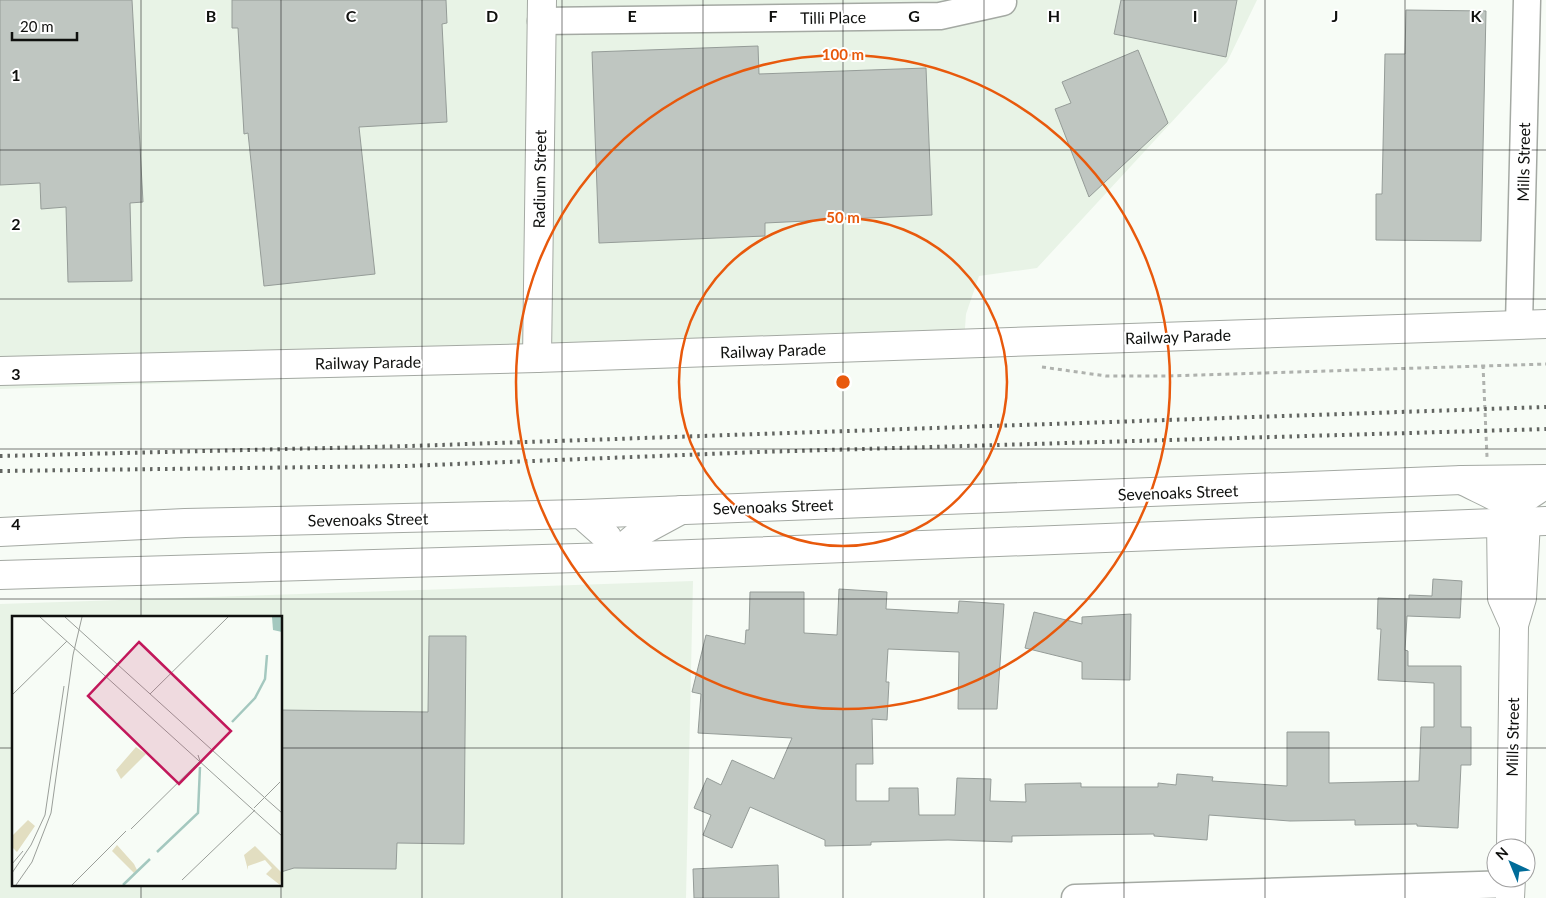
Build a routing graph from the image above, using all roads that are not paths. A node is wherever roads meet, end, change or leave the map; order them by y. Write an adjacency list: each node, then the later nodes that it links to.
1 (1527, 0): 4 (street, Mills Street)
2 (1003, 2): 3 (street, Tilli Place)
3 (542, 11): 5 (main road, Radium Street)
4 (1533, 324): 5 (main road, Railway Parade)
5 (537, 358): 6 (main road, Railway Parade)
6 (0, 371)
7 (1546, 479): 8 (main road, Sevenoaks Street)
8 (1475, 480): 10 (main road, Sevenoaks Street); 12 (main road)
9 (1546, 484): 12 (main road)
10 (681, 510): 11 (main road, Sevenoaks Street); 14 (main road)
11 (581, 514): 13 (main road, Sevenoaks Street); 14 (main road)
12 (1521, 518): 14 (main road); 16 (main road, Mills Street)
13 (0, 532)
14 (612, 557): 15 (main road)
15 (0, 575)
16 (1511, 838)
17 (1486, 888): 18 (street)
18 (1075, 898)

